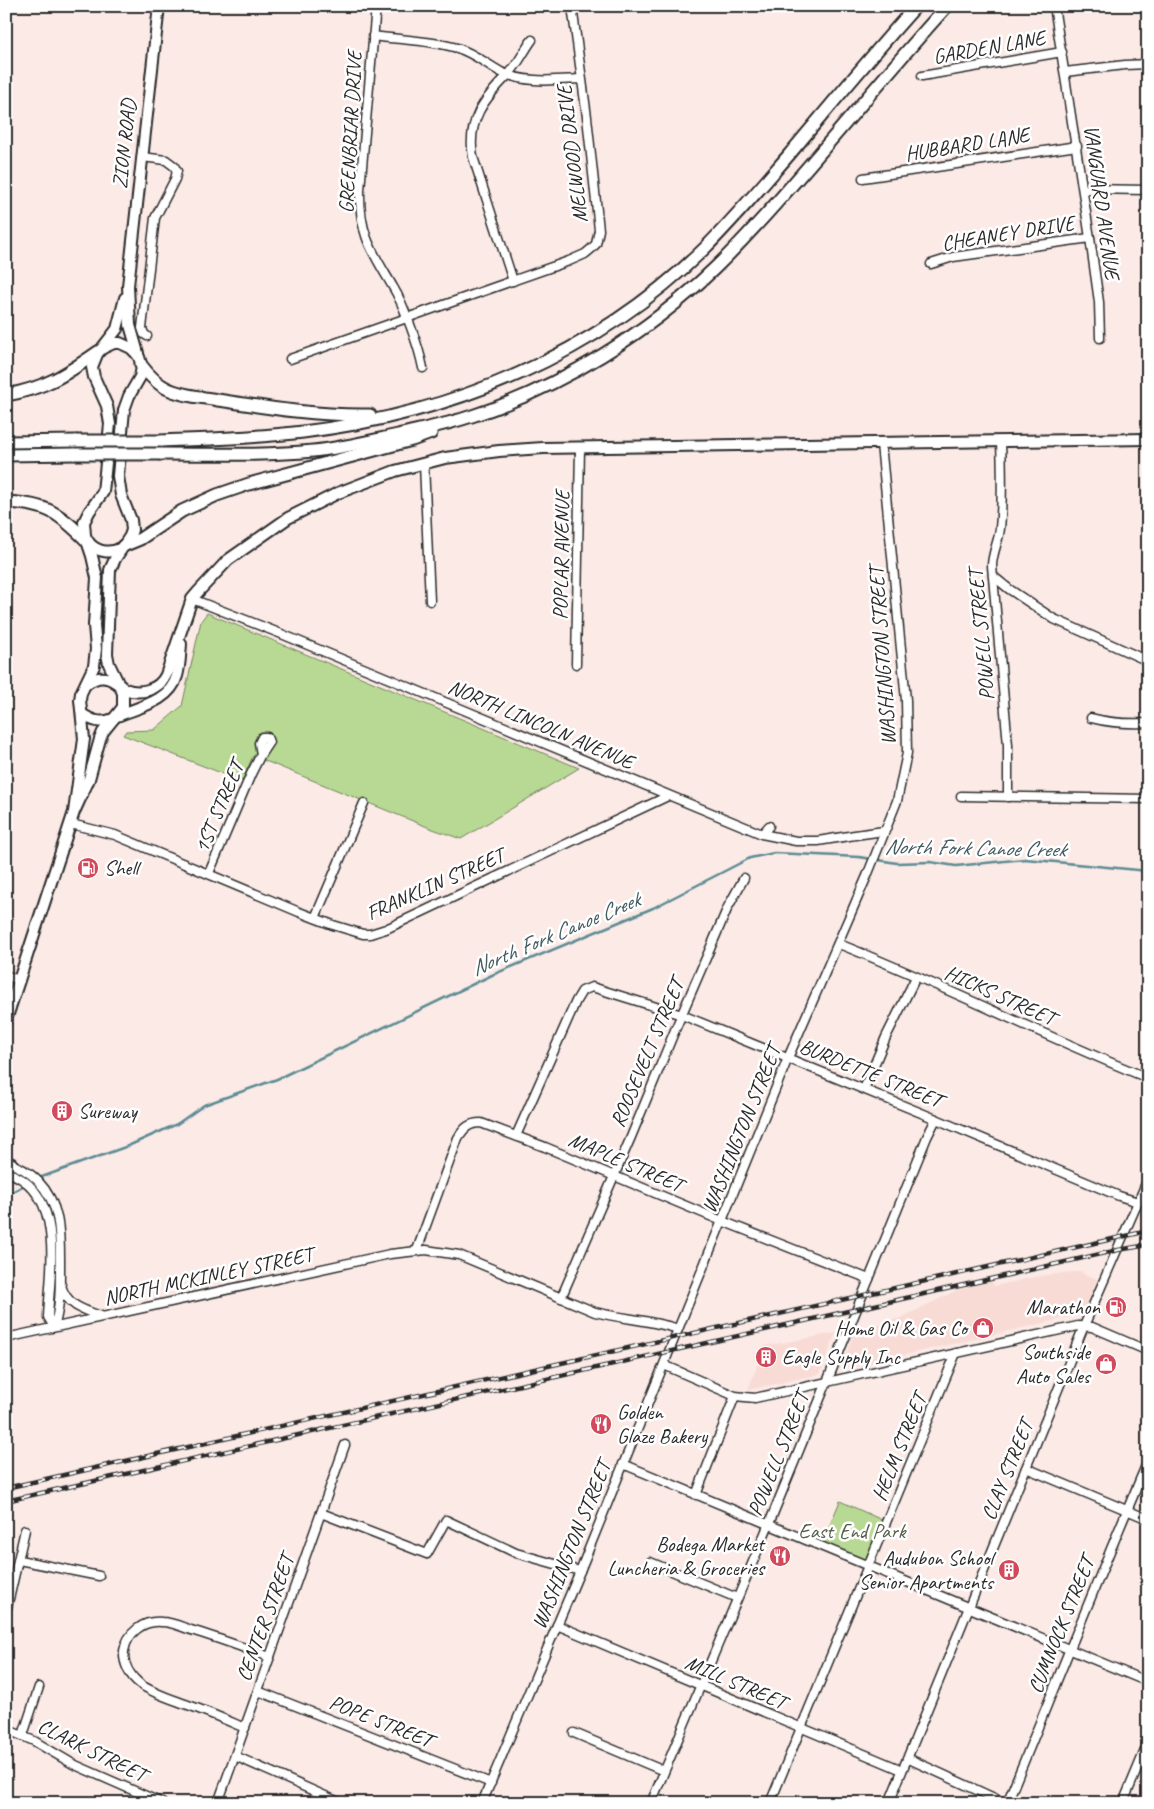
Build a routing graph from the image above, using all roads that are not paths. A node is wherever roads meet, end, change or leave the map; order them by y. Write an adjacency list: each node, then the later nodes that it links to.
1 (159, 6): 16 (main road, ZION ROAD)
2 (376, 6): 7 (street, GREENBRIAR DRIVE)
3 (572, 6): 14 (street, MELWOOD DRIVE)
4 (916, 6): 33 (highway)
5 (947, 6): 32 (highway)
6 (1054, 6): 9 (street)
7 (373, 36): 12 (street); 24 (street, GREENBRIAR DRIVE)
8 (532, 40): 12 (street)
9 (1062, 52): 11 (street, VANGUARD AVENUE); 13 (street, GARDEN LANE)
10 (1148, 64): 11 (street)
11 (1065, 72): 15 (street, VANGUARD AVENUE)
12 (509, 75): 14 (street); 22 (street)
13 (922, 76)
14 (581, 79): 22 (street, MELWOOD DRIVE)
15 (1077, 146): 17 (street, HUBBARD LANE); 18 (street, VANGUARD AVENUE)
16 (142, 157): 23 (main road, ZION ROAD); 25 (street)
17 (864, 178)
18 (1083, 189): 19 (street); 20 (street, VANGUARD AVENUE)
19 (1148, 190)
20 (1090, 238): 21 (street, CHEANEY DRIVE); 26 (street, VANGUARD AVENUE)
21 (931, 264)
22 (513, 281): 24 (street, MELWOOD DRIVE)
23 (128, 286): 27 (main road, ZION ROAD); 29 (main road, ZION ROAD)
24 (406, 317): 28 (street, MELWOOD DRIVE); 30 (street, GREENBRIAR DRIVE)
25 (147, 336)
26 (1100, 338)
27 (100, 350): 29 (main road); 31 (highway); 42 (main road)
28 (290, 359)
29 (140, 361): 33 (highway); 43 (main road)
30 (422, 368)
31 (6, 395)
32 (498, 407): 39 (highway, bridge); 43 (highway)
33 (422, 409): 35 (highway, bridge)
34 (1148, 439): 36 (main road)
35 (6, 442)
36 (1001, 442): 37 (main road); 44 (street, POWELL STREET)
37 (881, 444): 38 (main road); 65 (street, WASHINGTON STREET)
38 (580, 447): 40 (main road); 49 (street, POPLAR AVENUE)
39 (6, 455)
40 (424, 464): 45 (main road); 46 (street)
41 (6, 502): 42 (highway)
42 (88, 542): 43 (main road); 50 (main road)
43 (124, 546): 51 (main road)
44 (993, 576): 48 (street); 59 (street, POWELL STREET)
45 (192, 600): 47 (main road); 57 (street, NORTH LINCOLN AVENUE)
46 (430, 600)
47 (185, 624): 51 (main road); 53 (main road)
48 (1148, 661)
49 (576, 664)
50 (86, 684): 51 (main road); 52 (main road)
51 (120, 686): 53 (main road)
52 (82, 714): 53 (main road); 62 (main road)
53 (116, 717): 62 (main road)
54 (1091, 718): 55 (street)
55 (1148, 723)
56 (261, 754): 67 (street, 1ST STREET)
57 (668, 796): 66 (street, NORTH LINCOLN AVENUE); 69 (street, FRANKLIN STREET)
58 (961, 796): 59 (street)
59 (1008, 797): 60 (street)
60 (1148, 799)
61 (364, 803): 69 (street)
62 (74, 812): 63 (main road)
63 (71, 824): 67 (street, FRANKLIN STREET); 73 (main road)
64 (769, 826): 66 (street)
65 (884, 832): 66 (street, NORTH LINCOLN AVENUE); 70 (street, WASHINGTON STREET)
66 (762, 834)
67 (209, 874): 69 (street, FRANKLIN STREET)
68 (744, 878): 74 (street, ROOSEVELT STREET)
69 (315, 918)
70 (839, 944): 72 (street, HICKS STREET); 76 (street, WASHINGTON STREET)
71 (6, 976): 73 (street)
72 (916, 976): 77 (street, HICKS STREET); 78 (street)
73 (20, 981): 75 (main road)
74 (682, 1015): 76 (street, BURDETTE STREET); 80 (street, BURDETTE STREET); 82 (street, ROOSEVELT STREET)
75 (6, 1020)
76 (788, 1058): 78 (street, BURDETTE STREET); 85 (street, WASHINGTON STREET)
77 (1148, 1078)
78 (864, 1090): 79 (street, BURDETTE STREET)
79 (936, 1119): 84 (street, BURDETTE STREET); 88 (street, POWELL STREET)
80 (516, 1136): 82 (street, MAPLE STREET); 86 (street, MAPLE STREET)
81 (10, 1167): 87 (street); 92 (street)
82 (614, 1177): 85 (street, MAPLE STREET); 89 (street, ROOSEVELT STREET)
83 (1148, 1179): 84 (street, CLAY STREET)
84 (1138, 1202): 91 (street, CLAY STREET)
85 (722, 1221): 88 (street, MAPLE STREET); 93 (street, WASHINGTON STREET)
86 (417, 1250): 89 (street, NORTH MCKINLEY STREET); 90 (street, NORTH MCKINLEY STREET)
87 (60, 1278): 90 (street); 92 (street)
88 (870, 1279): 98 (street, POWELL STREET)
89 (561, 1298): 93 (street, NORTH MCKINLEY STREET)
90 (103, 1316): 92 (street, NORTH MCKINLEY STREET)
91 (1084, 1326): 95 (street); 96 (street); 103 (street, CLAY STREET)
92 (54, 1327): 94 (street, NORTH MCKINLEY STREET)
93 (678, 1328): 97 (street, WASHINGTON STREET)
94 (6, 1338)
95 (1148, 1351)
96 (956, 1353): 98 (street); 112 (street, HELM STREET)
97 (664, 1365): 99 (street); 102 (street, WASHINGTON STREET)
98 (827, 1382): 99 (street); 108 (street, POWELL STREET)
99 (735, 1396): 104 (street)
100 (345, 1445): 106 (street, CENTER STREET)
101 (1148, 1461): 105 (street, CUMNOCK STREET)
102 (624, 1464): 104 (street); 113 (street, WASHINGTON STREET)
103 (1026, 1468): 105 (street); 116 (street, CLAY STREET)
104 (696, 1495): 108 (street)
105 (1127, 1510): 107 (street); 119 (street, CUMNOCK STREET)
106 (321, 1513): 113 (street); 120 (street, CENTER STREET)
107 (1148, 1519)
108 (768, 1524): 112 (street); 115 (street, POWELL STREET)
109 (25, 1530): 110 (street)
110 (19, 1560): 114 (street); 117 (street)
111 (650, 1562): 115 (street)
112 (868, 1566): 116 (street); 126 (street, HELM STREET)
113 (580, 1571): 118 (street, WASHINGTON STREET)
114 (99, 1576)
115 (737, 1598): 122 (street, POWELL STREET)
116 (970, 1608): 119 (street); 132 (street, CLAY STREET)
117 (6, 1612)
118 (557, 1625): 122 (street, MILL STREET); 135 (street, WASHINGTON STREET)
119 (1069, 1649): 121 (street); 143 (street, CUMNOCK STREET)
120 (270, 1657): 124 (street, CENTER STREET); 125 (street)
121 (1148, 1682)
122 (700, 1685): 126 (street, MILL STREET); 134 (street, POWELL STREET)
123 (38, 1687): 129 (street)
124 (258, 1691): 125 (street, CENTER STREET); 135 (street, POPE STREET)
125 (245, 1728): 131 (street, CENTER STREET)
126 (801, 1728): 133 (street, MILL STREET); 141 (street, HELM STREET)
127 (6, 1729): 129 (street, CLARK STREET)
128 (574, 1733): 134 (street)
129 (22, 1735): 136 (street, CLARK STREET)
130 (1148, 1743): 144 (street)
131 (235, 1756): 137 (street, CENTER STREET); 138 (street)
132 (907, 1758): 133 (street, CLAY STREET); 143 (street)
133 (902, 1770): 142 (street, CLAY STREET)
134 (664, 1771): 140 (street, POWELL STREET)
135 (491, 1783): 139 (street, WASHINGTON STREET)
136 (162, 1803)
137 (218, 1803)
138 (341, 1803)
139 (482, 1803)
140 (651, 1803)
141 (770, 1803)
142 (889, 1803)
143 (1006, 1803)
144 (1122, 1803)

